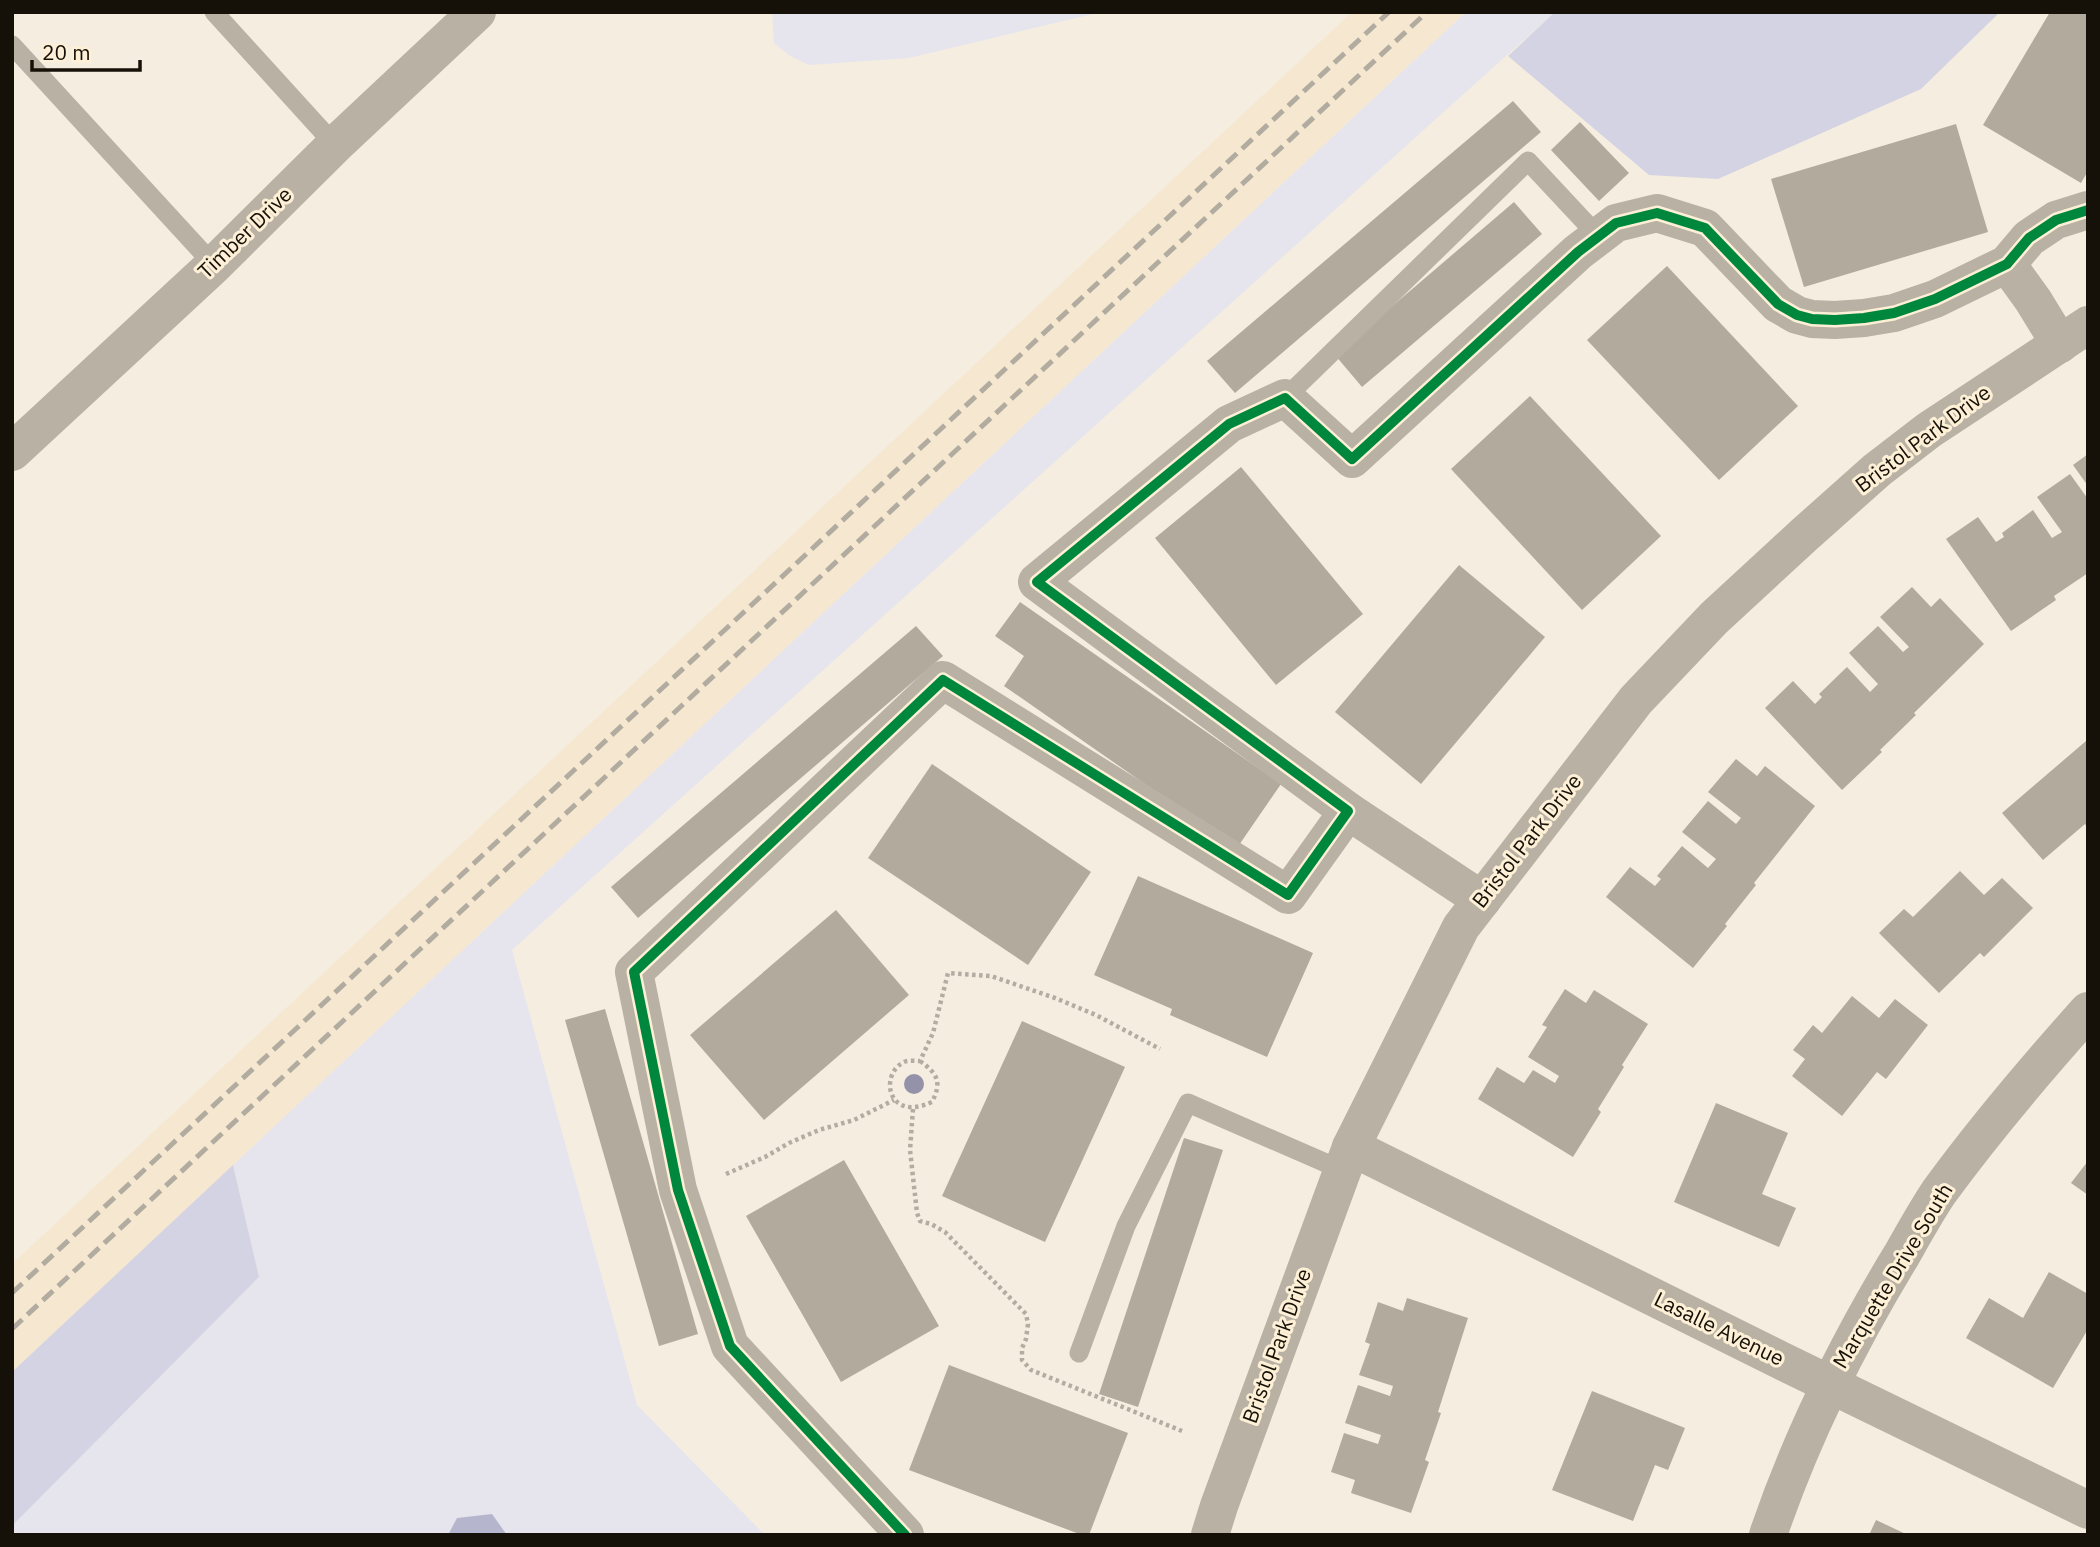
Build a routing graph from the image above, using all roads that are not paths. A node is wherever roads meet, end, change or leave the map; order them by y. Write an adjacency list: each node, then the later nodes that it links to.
1 (214, 12): 4 (lane)
2 (477, 12): 4 (street, Timber Drive)
3 (12, 46): 8 (lane)
4 (335, 145): 8 (street, Timber Drive)
5 (2088, 210): 7 (street)
6 (1598, 236): 7 (street); 10 (street); 10 (lane)
7 (2007, 264): 9 (street)
8 (214, 265): 11 (street, Timber Drive)
9 (2074, 334): 13 (street, Bristol Park Drive)
10 (1286, 398): 12 (street)
11 (12, 452)
12 (1348, 811): 13 (street); 19 (street)
13 (1482, 900): 15 (street, Bristol Park Drive)
14 (2088, 1011): 17 (street, Marquette Drive South)
15 (1346, 1158): 16 (lane); 17 (street, Lasalle Avenue); 20 (street, Bristol Park Drive)
16 (1079, 1353)
17 (1830, 1384): 18 (street, Lasalle Avenue); 21 (street, Marquette Drive South)
18 (2088, 1510)
19 (905, 1535)
20 (1210, 1535)
21 (1768, 1535)

